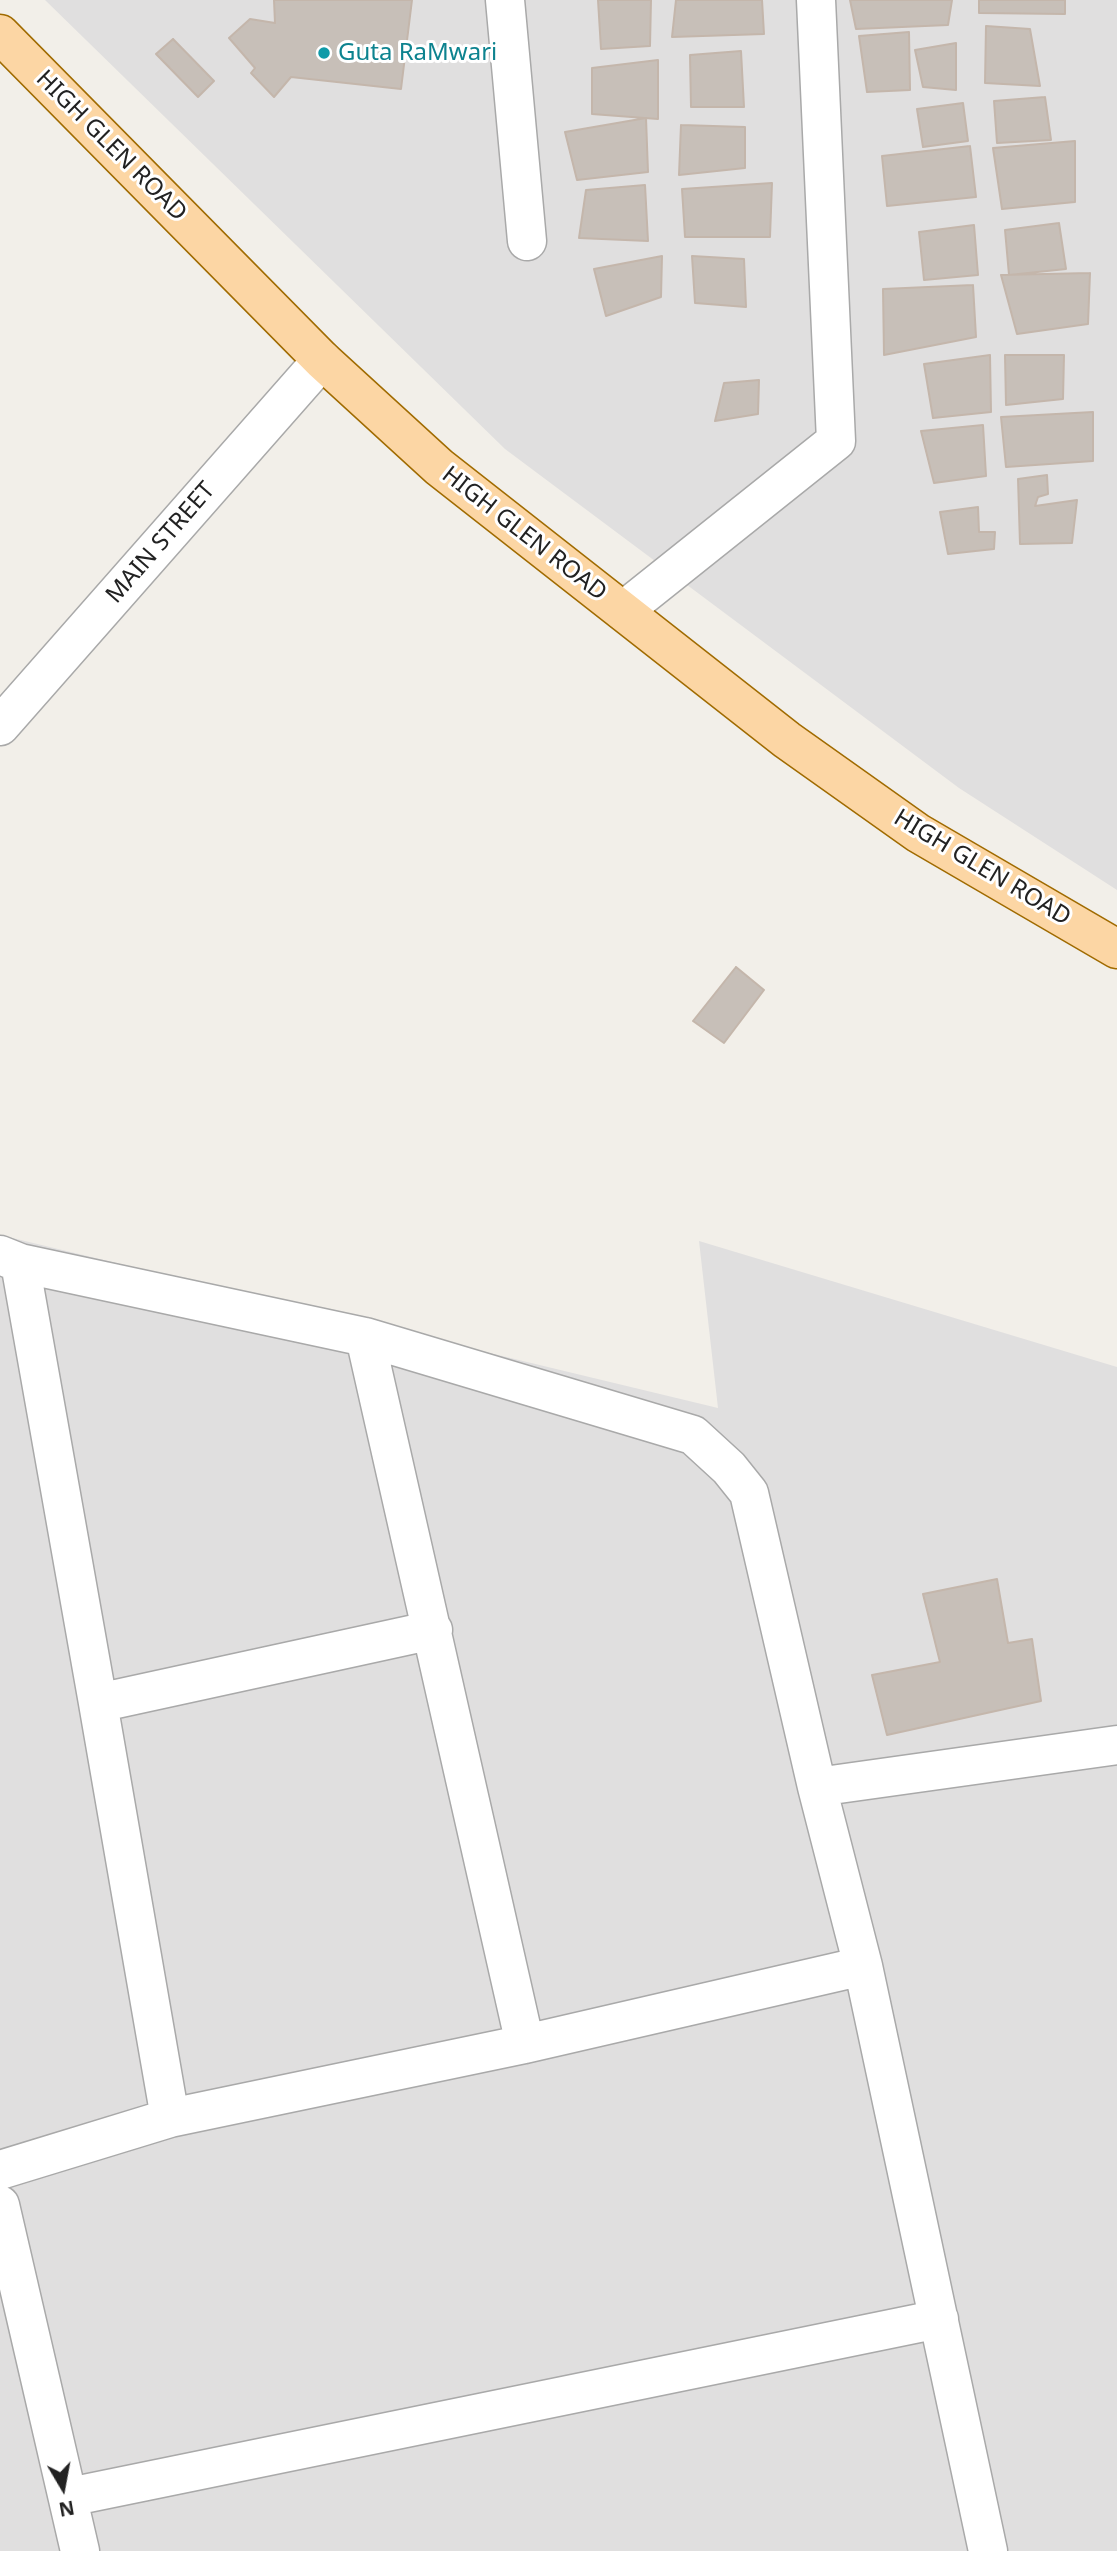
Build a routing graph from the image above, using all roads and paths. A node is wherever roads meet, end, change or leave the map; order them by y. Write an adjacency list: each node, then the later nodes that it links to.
1 (505, 0): 4 (street)
2 (816, 0): 6 (street)
3 (0, 34): 5 (main road, HIGH GLEN ROAD)
4 (527, 241)
5 (322, 360): 6 (main road, HIGH GLEN ROAD); 7 (street, MAIN STREET)
6 (623, 611): 8 (main road, HIGH GLEN ROAD)
7 (0, 726)
8 (1117, 948)
9 (10, 1259): 10 (street); 12 (street)
10 (365, 1337): 11 (street); 14 (street)
11 (433, 1630): 12 (street); 16 (street)
12 (98, 1703): 17 (street)
13 (1117, 1745): 14 (street)
14 (817, 1787): 15 (street)
15 (863, 1966): 16 (street); 20 (street)
16 (525, 2044): 17 (street)
17 (170, 2118): 18 (street)
18 (0, 2170)
19 (0, 2205): 21 (street)
20 (939, 2319): 21 (street); 23 (street)
21 (69, 2497): 22 (street)
22 (80, 2551)
23 (988, 2551)

